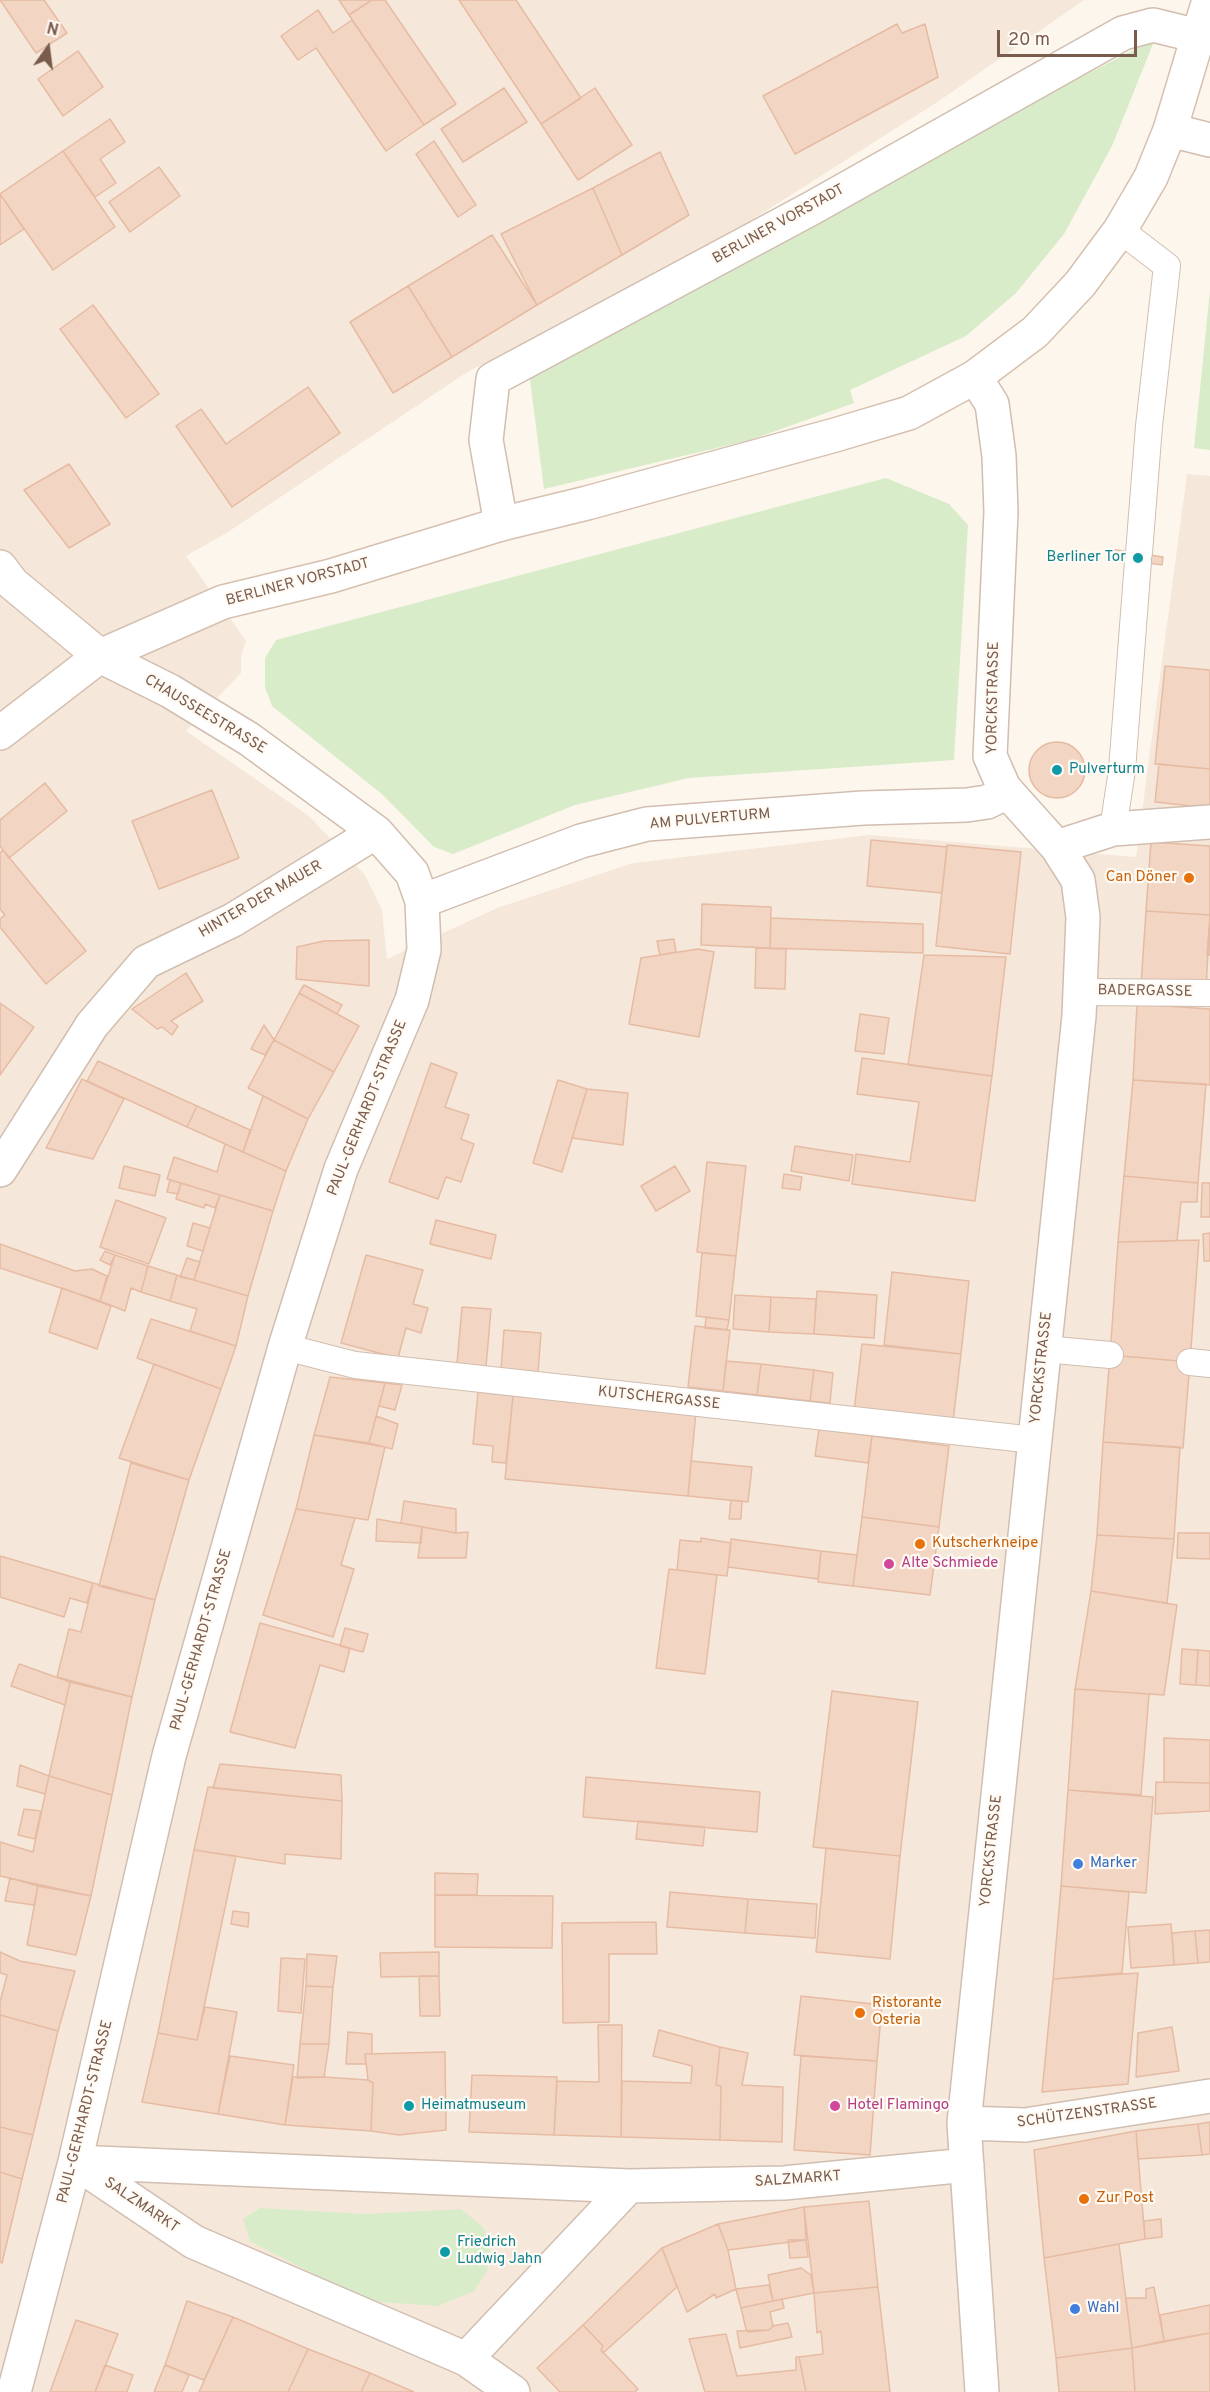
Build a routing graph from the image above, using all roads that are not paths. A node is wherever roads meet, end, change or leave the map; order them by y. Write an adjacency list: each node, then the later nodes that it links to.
1 (1209, 0): 2 (street, BERLINER VORSTADT)
2 (1198, 36): 3 (street, BERLINER VORSTADT); 7 (street, BERLINER VORSTADT)
3 (1170, 130): 4 (street); 5 (street, BERLINER VORSTADT)
4 (1210, 140)
5 (1119, 230): 6 (street, BERLINER VORSTADT); 13 (lane)
6 (975, 377): 7 (street, BERLINER VORSTADT); 11 (street, YORCKSTRASSE)
7 (501, 524): 9 (street, BERLINER VORSTADT)
8 (0, 567): 9 (street, CHAUSSEESTRASSE)
9 (100, 656): 10 (street, BERLINER VORSTADT); 14 (street, CHAUSSEESTRASSE)
10 (0, 733)
11 (1008, 792): 15 (street, YORCKSTRASSE); 16 (street, AM PULVERTURM)
12 (1210, 822): 13 (street)
13 (1113, 829): 15 (street)
14 (376, 832): 16 (street, CHAUSSEESTRASSE); 19 (street, HINTER DER MAUER)
15 (1058, 847): 17 (street, YORCKSTRASSE)
16 (422, 901): 20 (street, PAUL-GERHARDT-STRASSE)
17 (1080, 992): 18 (lane, BADERGASSE); 21 (street, YORCKSTRASSE)
18 (1210, 993)
19 (0, 1170)
20 (285, 1347): 23 (lane, KUTSCHERGASSE); 26 (street, PAUL-GERHARDT-STRASSE)
21 (1044, 1349): 22 (lane); 23 (street, YORCKSTRASSE)
22 (1110, 1355)
23 (1034, 1440): 25 (street, YORCKSTRASSE)
24 (1210, 2096): 25 (street, SCHÜTZENSTRASSE)
25 (964, 2123): 27 (street, YORCKSTRASSE)
26 (75, 2162): 28 (street, SALZMARKT); 29 (street, SALZMARKT); 30 (street, PAUL-GERHARDT-STRASSE)
27 (967, 2165): 28 (street, SALZMARKT); 32 (street, YORCKSTRASSE)
28 (629, 2186): 29 (street)
29 (466, 2360): 31 (street, SALZMARKT)
30 (14, 2392)
31 (513, 2392)
32 (982, 2392)

